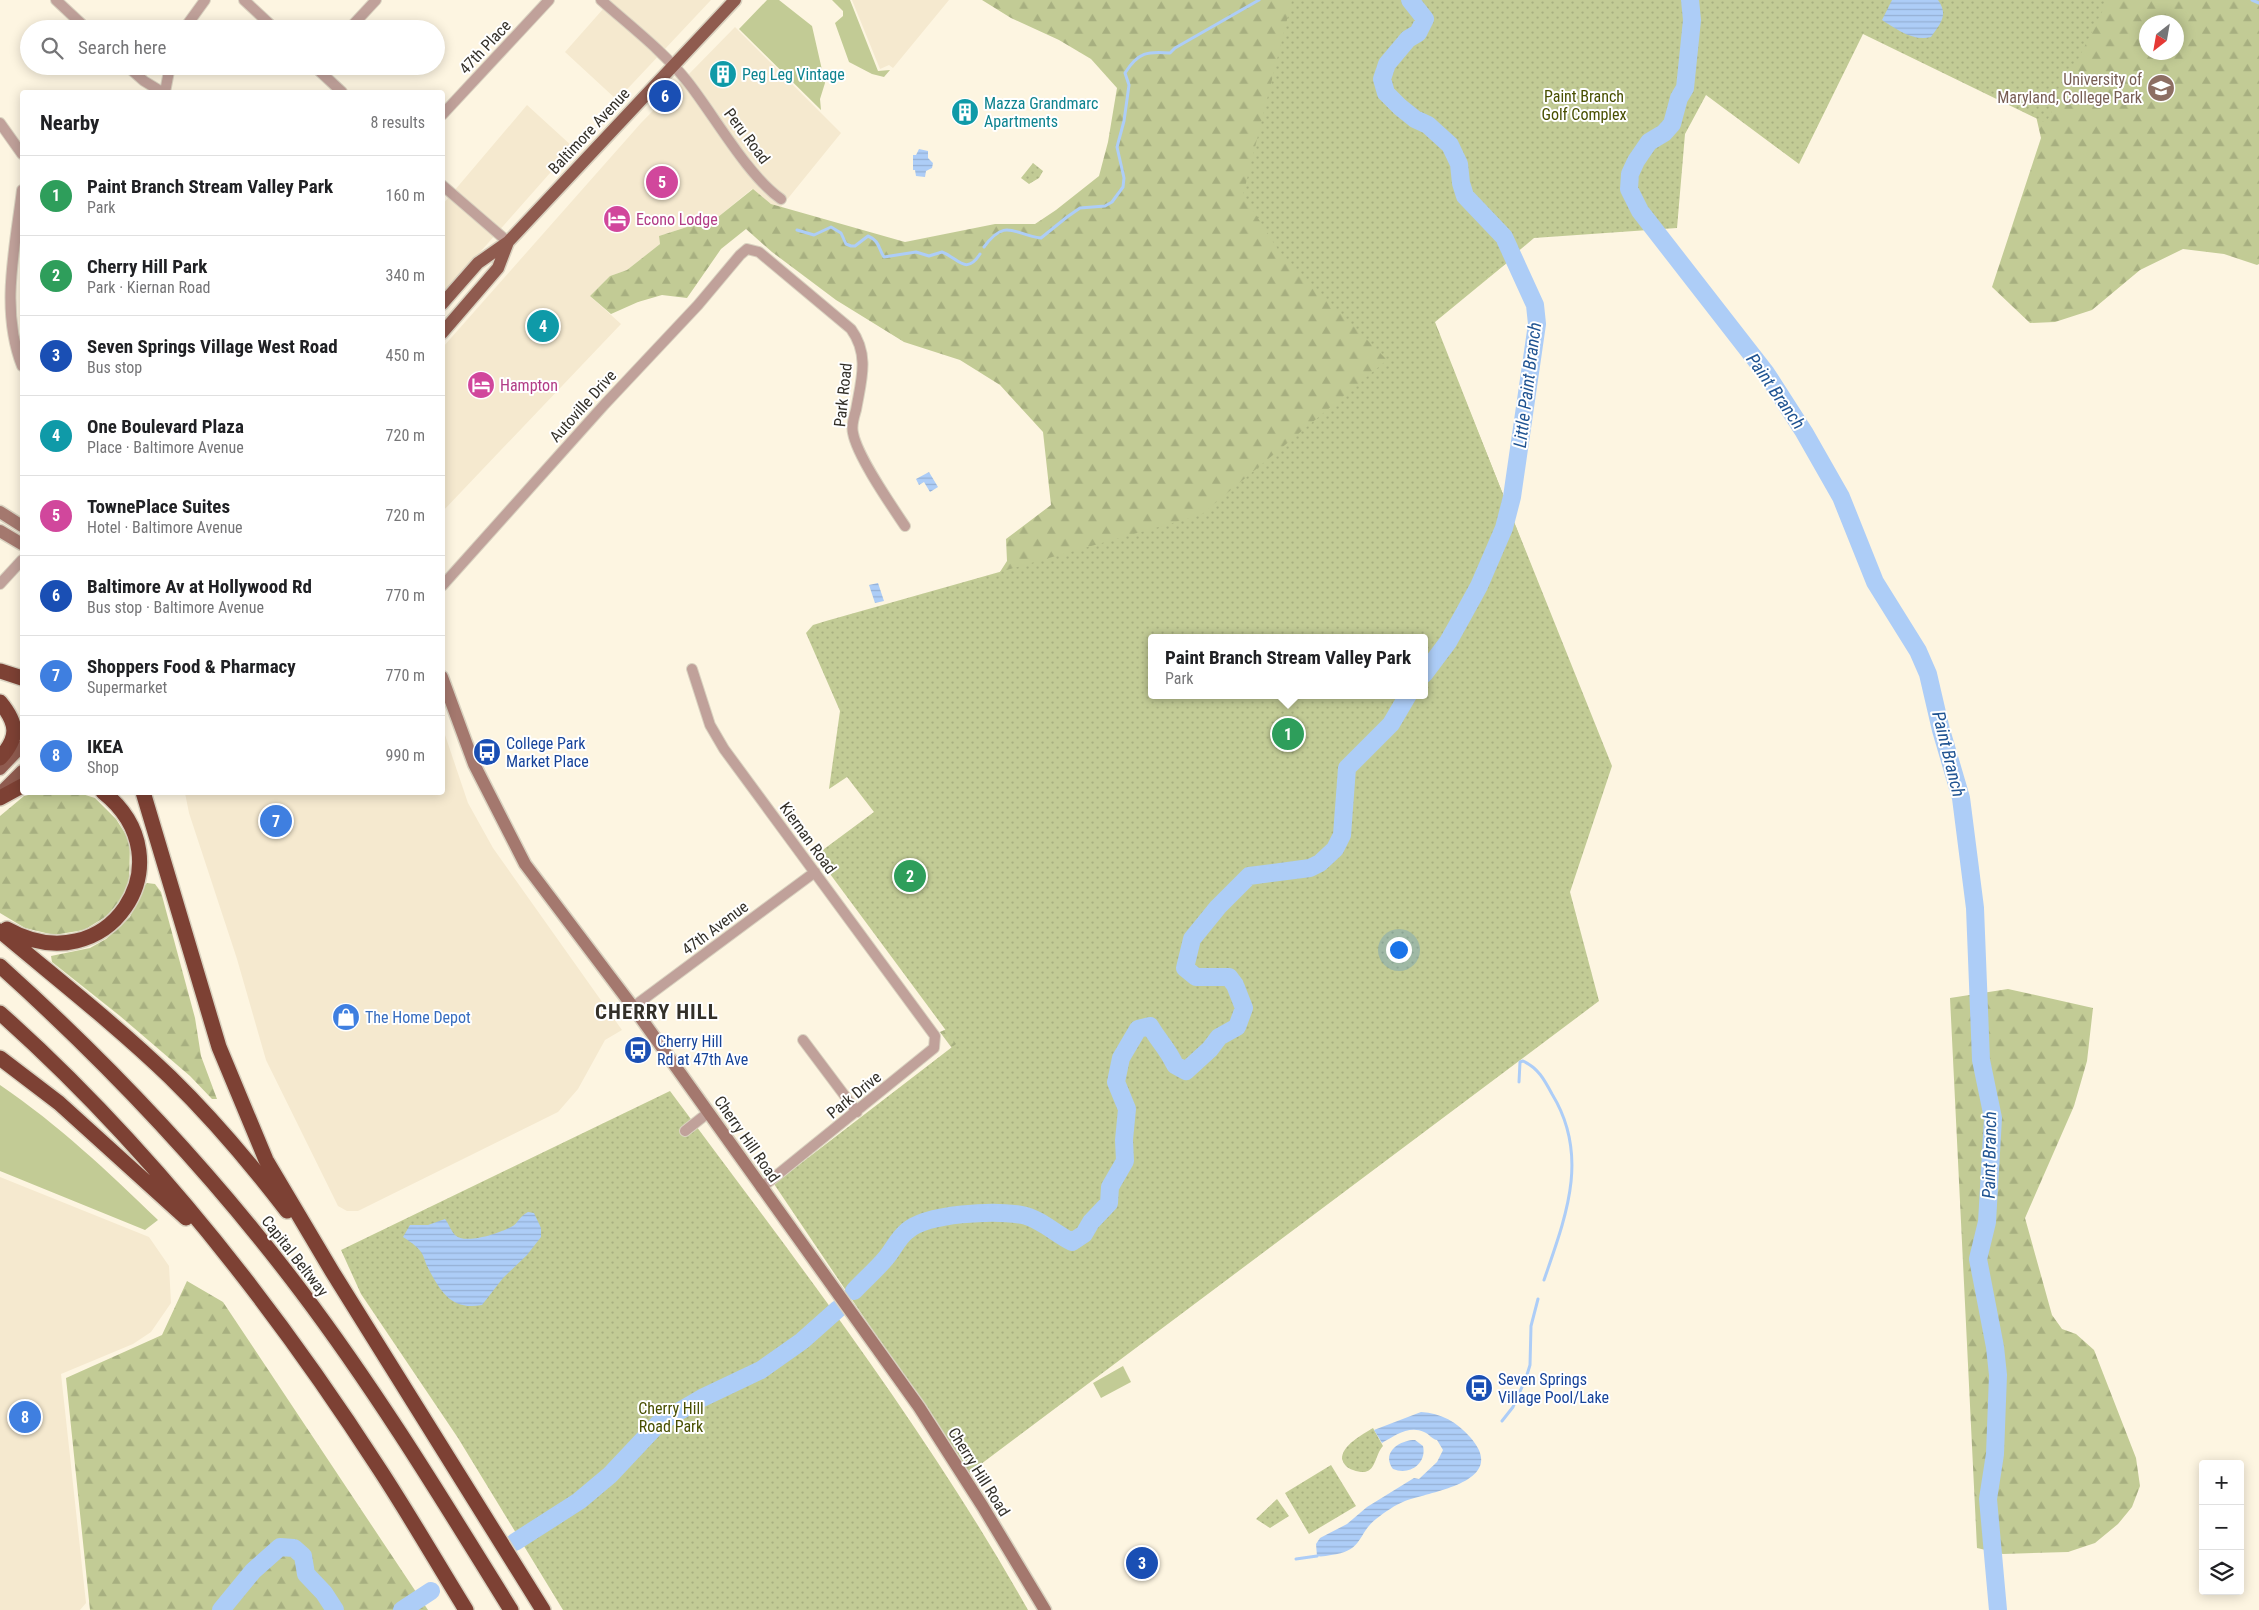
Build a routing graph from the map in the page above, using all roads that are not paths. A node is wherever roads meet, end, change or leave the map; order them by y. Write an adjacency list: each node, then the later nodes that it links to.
1 (56, 0): 8 (street)
2 (205, 0): 9 (street)
3 (244, 0): 10 (street)
4 (376, 0): 11 (street)
5 (549, 0): 19 (street, 47th Place)
6 (601, 0): 12 (street, Peru Road)
7 (735, 0): 12 (main road, Baltimore Avenue)
8 (77, 20)
9 (191, 20)
10 (265, 20)
11 (357, 20)
12 (674, 65): 23 (street, Peru Road); 25 (main road, Baltimore Avenue)
13 (137, 75): 16 (street)
14 (169, 75): 17 (street)
15 (324, 75): 18 (street)
16 (159, 90)
17 (166, 90)
18 (340, 90)
19 (445, 112)
20 (0, 123): 21 (street)
21 (20, 151)
22 (445, 188): 25 (street)
23 (782, 199)
24 (20, 207): 29 (street)
25 (508, 242): 27 (main road, Baltimore Avenue); 28 (main road, Baltimore Avenue)
26 (747, 249): 32 (street, Park Road); 36 (street, Autoville Drive)
27 (445, 301)
28 (445, 330)
29 (20, 360)
30 (0, 512): 31 (main road)
31 (20, 525)
32 (905, 526)
33 (0, 531): 34 (main road)
34 (20, 543)
35 (20, 562): 37 (street)
36 (445, 583)
37 (0, 584)
38 (692, 669): 52 (street, Kiernan Road)
39 (0, 670): 40 (highway)
40 (20, 677)
41 (445, 685): 56 (main road, Cherry Hill Road)
42 (0, 702): 44 (highway)
43 (20, 748): 45 (main road)
44 (0, 758)
45 (0, 769)
46 (20, 773): 48 (main road)
47 (20, 787): 51 (highway)
48 (0, 793)
49 (106, 795): 53 (highway)
50 (144, 795): 66 (highway)
51 (0, 798)
52 (815, 872): 56 (street, 47th Avenue); 58 (street, Kiernan Road)
53 (0, 924)
54 (0, 931): 66 (highway)
55 (0, 966): 68 (highway, Capital Beltway)
56 (633, 1007): 61 (main road, Cherry Hill Road)
57 (0, 1014): 65 (highway)
58 (920, 1015): 62 (street, Park Drive)
59 (803, 1040): 62 (street)
60 (0, 1058): 65 (highway)
61 (709, 1112): 63 (street); 64 (main road, Cherry Hill Road)
62 (857, 1112): 64 (street, Park Drive)
63 (685, 1130)
64 (761, 1188): 70 (main road, Cherry Hill Road)
65 (237, 1270): 67 (highway)
66 (333, 1272): 69 (highway)
67 (466, 1610)
68 (511, 1610)
69 (543, 1610)
70 (1045, 1610)

